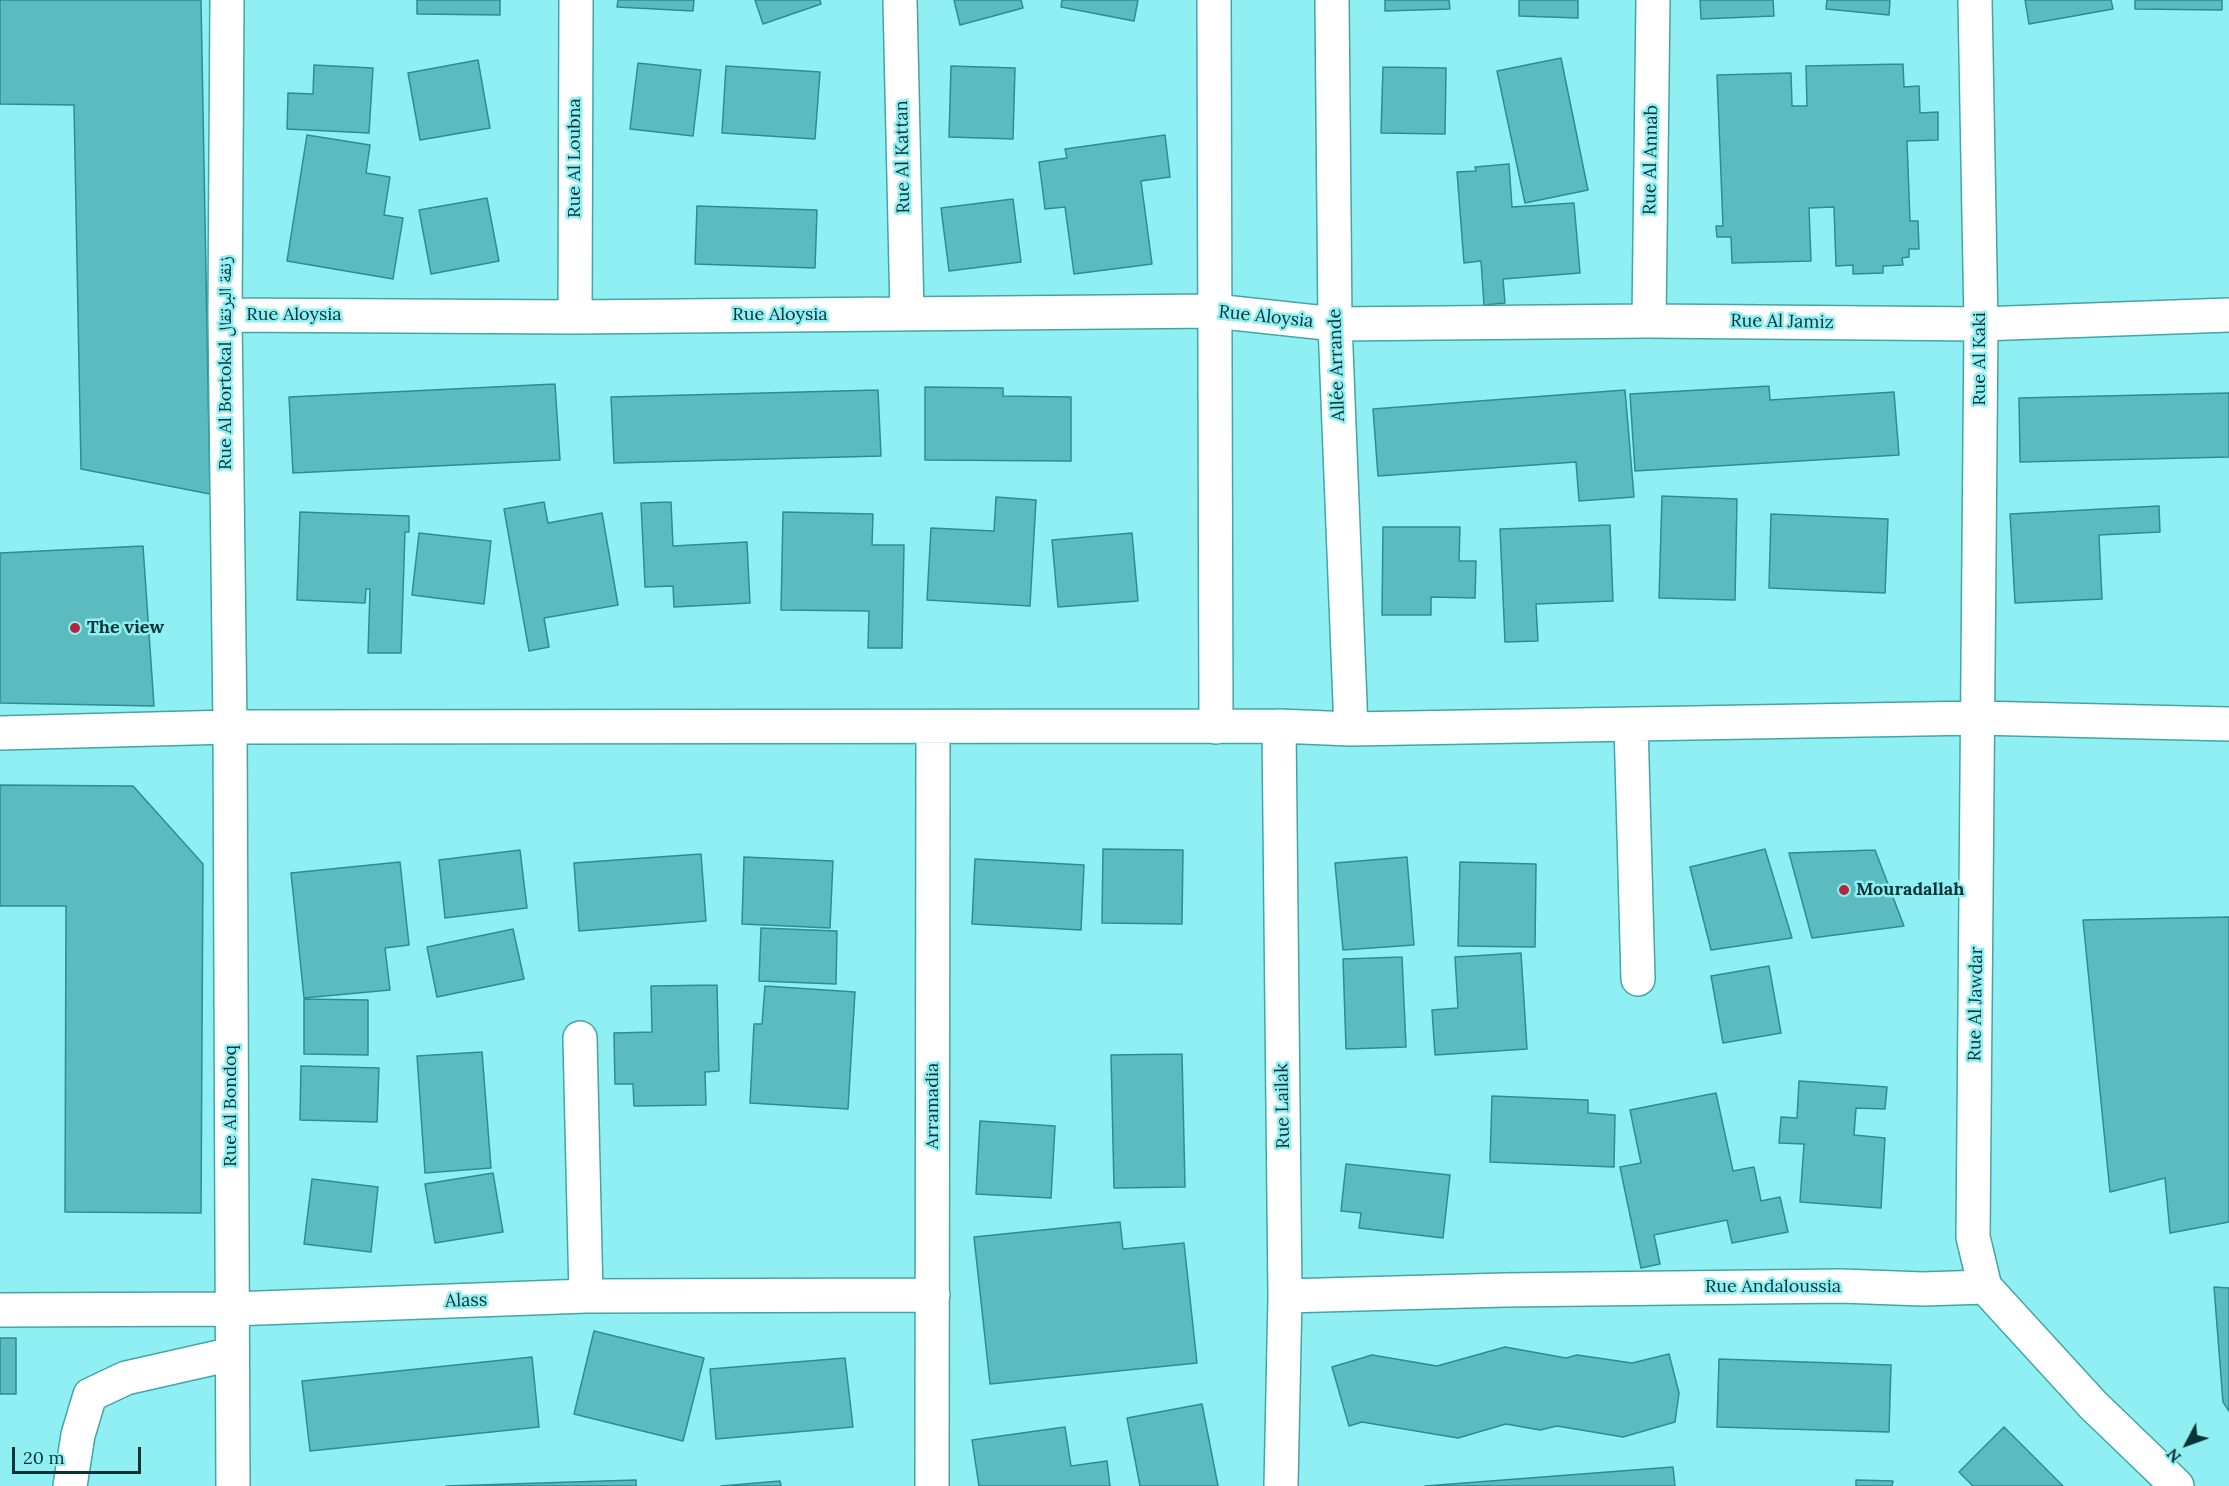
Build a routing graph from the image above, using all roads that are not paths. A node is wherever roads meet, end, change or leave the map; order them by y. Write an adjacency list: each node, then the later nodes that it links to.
1 (227, 0): 10 (street, Rue Al Bortokal زنقة البرتقال)
2 (576, 0): 12 (street, Rue Al Loubna)
3 (900, 0): 9 (street, Rue Al Kattan)
4 (1214, 0): 8 (street)
5 (1332, 0): 14 (street, Allée Arrande)
6 (1653, 0): 13 (street, Rue Al Annab)
7 (1975, 0): 15 (street, Rue Al Kaki)
8 (1214, 311): 9 (street, Rue Aloysia); 14 (street, Rue Aloysia); 22 (street)
9 (907, 314): 12 (street, Rue Aloysia)
10 (225, 315): 12 (street, Rue Aloysia); 20 (street, Rue Al Bortokal زنقة البرتقال)
11 (2229, 315): 15 (street, Rue Al Jamiz)
12 (575, 317)
13 (1650, 321): 14 (street, Rue Al Jamiz); 15 (street, Rue Al Jamiz)
14 (1335, 324): 23 (street, Allée Arrande)
15 (1981, 324): 16 (street, Rue Al Kaki)
16 (1977, 718): 17 (street); 18 (street); 27 (street, Rue Al Jawdar)
17 (1631, 724): 23 (street); 25 (street)
18 (2229, 724)
19 (1279, 726): 22 (street); 23 (street); 30 (street, Rue Lailak)
20 (230, 727): 21 (street); 24 (street); 31 (street, Rue Al Bondoq)
21 (933, 727): 22 (street); 28 (street, Arramadia)
22 (1216, 727)
23 (1351, 729)
24 (0, 733)
25 (1638, 979)
26 (580, 1038): 29 (street)
27 (1985, 1287): 30 (street, Rue Andaloussia); 38 (street)
28 (933, 1295): 29 (street, Alass); 36 (street, Arramadia)
29 (586, 1296): 31 (street, Alass)
30 (1284, 1296): 37 (street, Rue Lailak)
31 (232, 1309): 32 (street, Alass); 33 (street, Rue Al Bondoq)
32 (0, 1310)
33 (232, 1354): 34 (street); 35 (street, Rue Al Bondoq)
34 (70, 1486)
35 (233, 1486)
36 (932, 1486)
37 (1281, 1486)
38 (2177, 1486)

